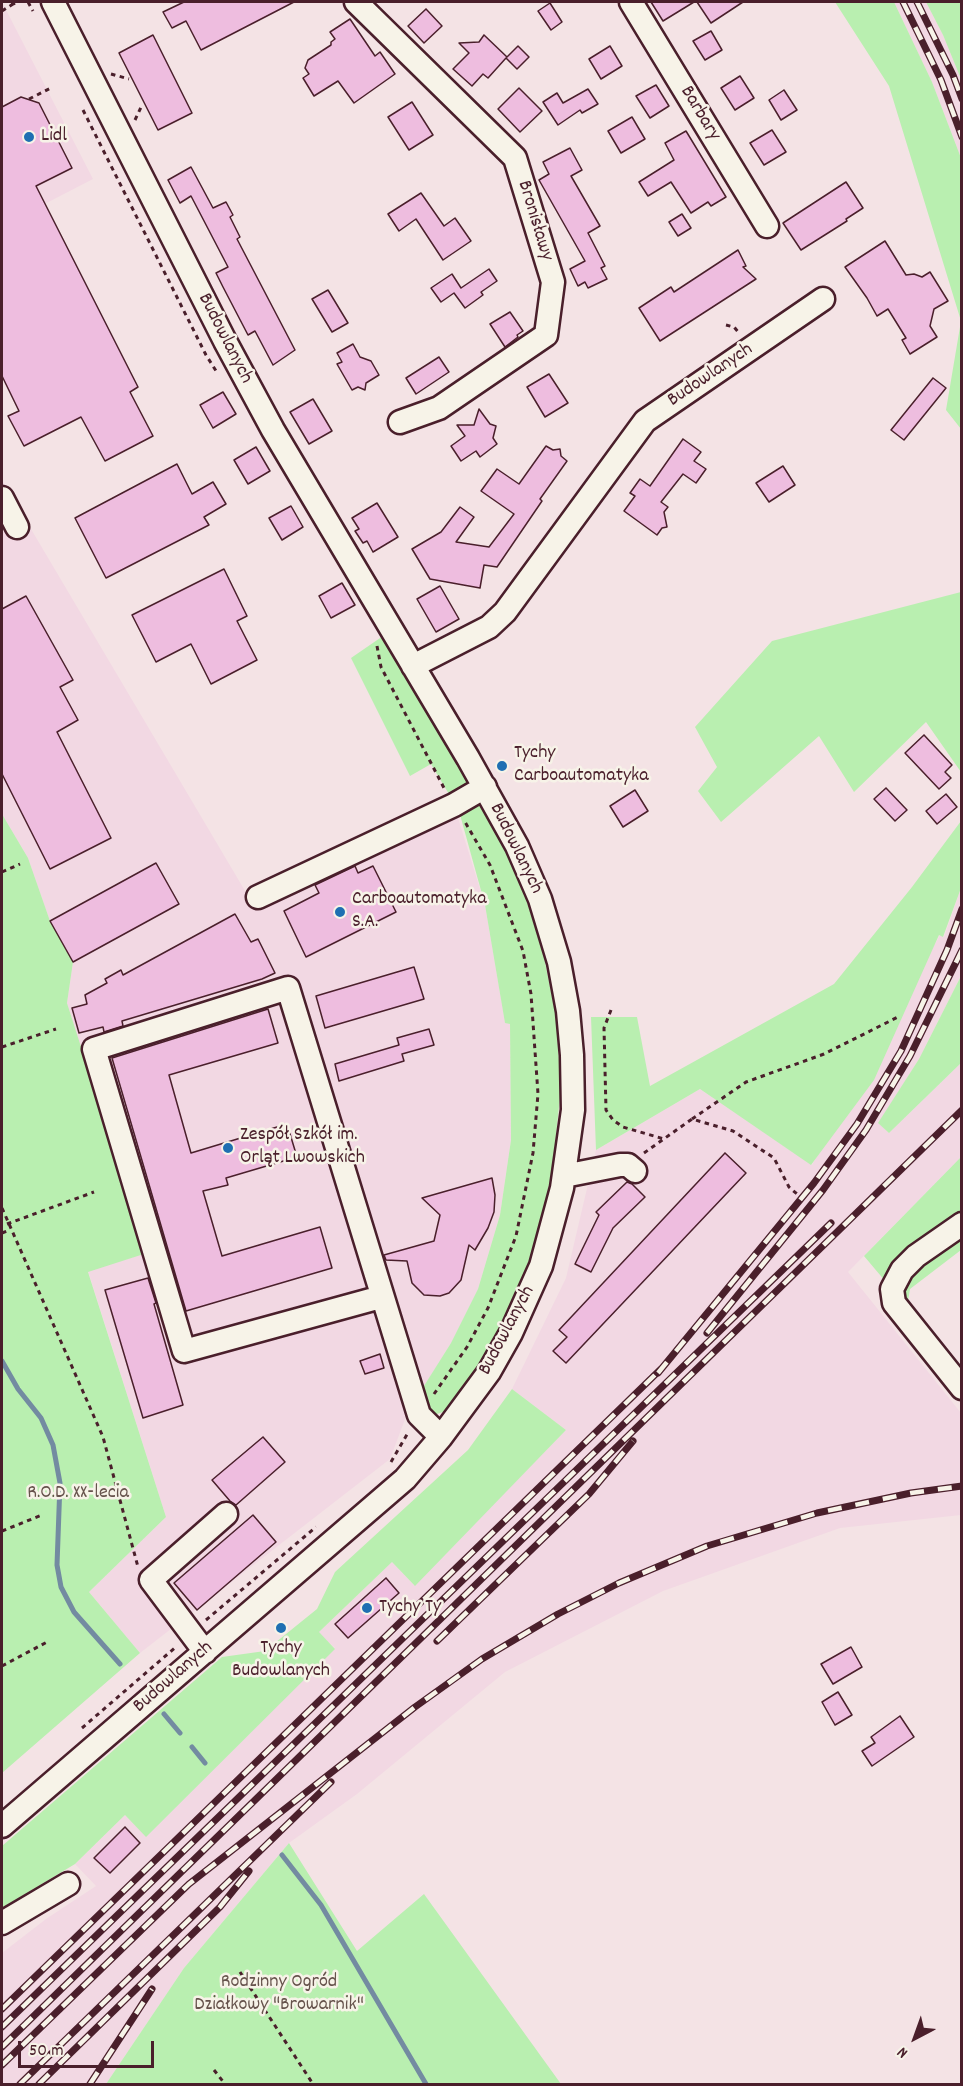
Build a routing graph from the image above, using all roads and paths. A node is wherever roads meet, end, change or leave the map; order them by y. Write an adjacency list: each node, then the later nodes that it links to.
1 (18, 2): 5 (path)
2 (28, 2): 6 (path)
3 (356, 2): 18 (street, Bronisławy)
4 (631, 2): 15 (street, Barbary)
5 (13, 3): 7 (path)
6 (43, 7): 22 (street, Budowlanych)
7 (2, 11)
8 (106, 73): 9 (path)
9 (129, 79)
10 (53, 87): 11 (path)
11 (29, 99)
12 (80, 104): 17 (path)
13 (142, 105): 14 (path)
14 (133, 125)
15 (767, 226)
16 (823, 299): 22 (street, Budowlanych)
17 (206, 355)
18 (400, 422)
19 (2, 498): 20 (street)
20 (17, 527)
21 (378, 650): 24 (path)
22 (413, 666): 23 (street, Budowlanych)
23 (485, 787): 24 (street); 35 (street, Budowlanych)
24 (454, 805): 27 (street); 45 (path)
25 (20, 864): 26 (path)
26 (2, 872)
27 (258, 897)
28 (610, 1010): 33 (path)
29 (898, 1017): 32 (path)
30 (56, 1029): 31 (path)
31 (2, 1047)
32 (692, 1119): 33 (path); 37 (path)
33 (664, 1139): 34 (path)
34 (631, 1168): 35 (street)
35 (564, 1176): 46 (street, Budowlanych)
36 (94, 1192): 39 (path)
37 (797, 1194)
38 (2, 1208): 39 (path)
39 (7, 1224): 41 (path)
40 (962, 1224): 44 (street)
41 (10, 1230): 42 (path); 52 (path)
42 (2, 1233)
43 (381, 1297): 43 (street); 45 (street)
44 (962, 1388)
45 (419, 1415): 46 (street); 47 (path)
46 (441, 1437): 55 (street, Budowlanych)
47 (390, 1464)
48 (226, 1514): 52 (street)
49 (42, 1515): 51 (path)
50 (319, 1524): 53 (path)
51 (2, 1531)
52 (151, 1580): 53 (street)
53 (191, 1633): 55 (street); 57 (path)
54 (47, 1642): 56 (path)
55 (205, 1652): 58 (street, Budowlanych)
56 (2, 1666)
57 (74, 1735)
58 (2, 1826)
59 (68, 1884): 60 (street)
60 (2, 1923)
61 (240, 1972): 64 (path)
62 (214, 2070): 63 (path)
63 (225, 2085)
64 (313, 2085)

